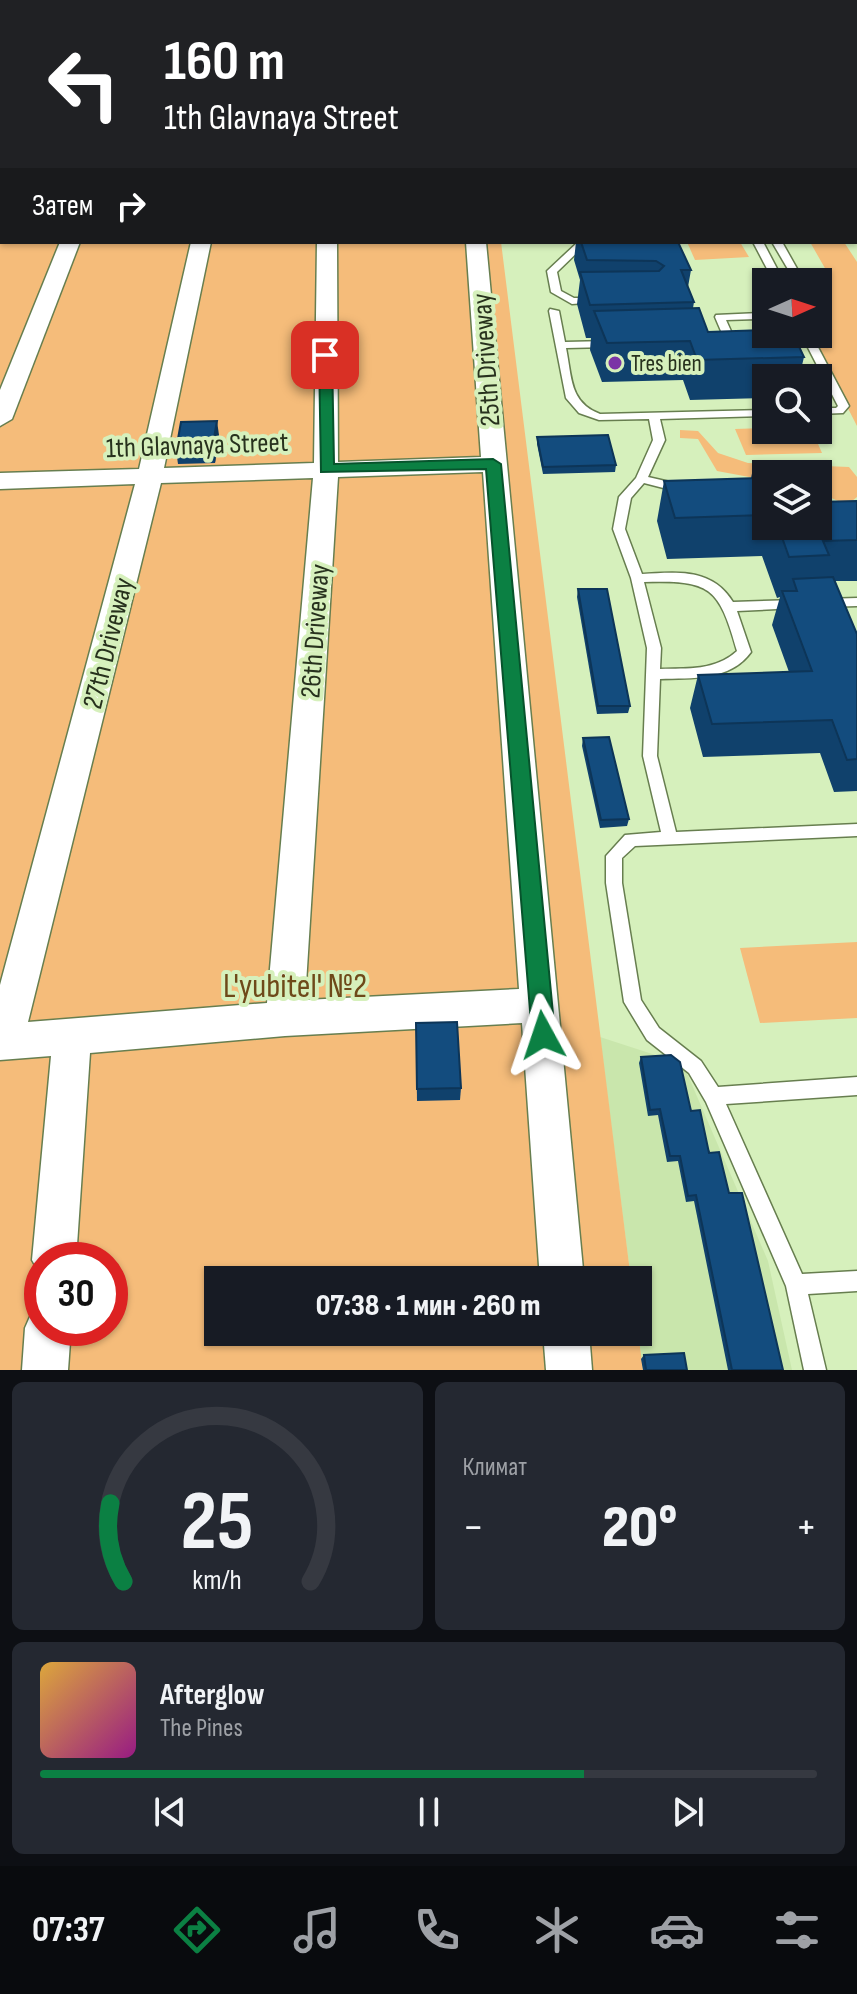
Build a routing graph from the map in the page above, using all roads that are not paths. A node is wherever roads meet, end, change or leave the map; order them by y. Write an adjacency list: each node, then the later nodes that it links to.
1 (69, 244): 24 (street)
2 (201, 244): 27 (street, 27th Driveway)
3 (327, 244): 26 (street, 26th Driveway)
4 (476, 244): 25 (street, 25th Driveway)
5 (581, 244): 10 (lane)
6 (759, 244): 8 (lane)
7 (778, 244): 9 (lane)
8 (772, 268)
9 (792, 268)
10 (604, 300)
11 (554, 311): 15 (lane)
12 (752, 316): 13 (lane)
13 (704, 341)
14 (619, 343): 15 (lane)
15 (561, 345): 23 (lane)
16 (814, 348): 17 (lane)
17 (818, 356): 18 (lane); 19 (lane)
18 (805, 357)
19 (822, 364)
20 (832, 383): 21 (lane)
21 (832, 411)
22 (752, 414): 23 (lane)
23 (654, 417): 28 (lane)
24 (0, 419)
25 (493, 464): 26 (street, 1th Glavnaya Street); 37 (street, 25th Driveway)
26 (326, 468): 27 (street, 1th Glavnaya Street); 38 (street, 26th Driveway)
27 (150, 476): 29 (street, 1th Glavnaya Street); 40 (street, 27th Driveway)
28 (641, 479): 30 (lane); 31 (lane)
29 (0, 481)
30 (697, 491)
31 (637, 578): 33 (lane); 34 (lane)
32 (857, 602): 33 (lane)
33 (732, 607): 34 (lane)
34 (655, 674): 36 (lane)
35 (857, 830): 36 (lane)
36 (670, 838): 42 (lane)
37 (541, 1005): 38 (street); 44 (street, 25th Driveway)
38 (285, 1019): 39 (street)
39 (72, 1035): 40 (street); 43 (street)
40 (2, 1042)
41 (857, 1086): 42 (lane)
42 (713, 1096): 46 (lane)
43 (55, 1242)
44 (561, 1266)
45 (857, 1281): 46 (lane)
46 (796, 1285): 51 (lane)
47 (47, 1346): 49 (street)
48 (567, 1346): 50 (street)
49 (45, 1370)
50 (569, 1370)
51 (815, 1370)

